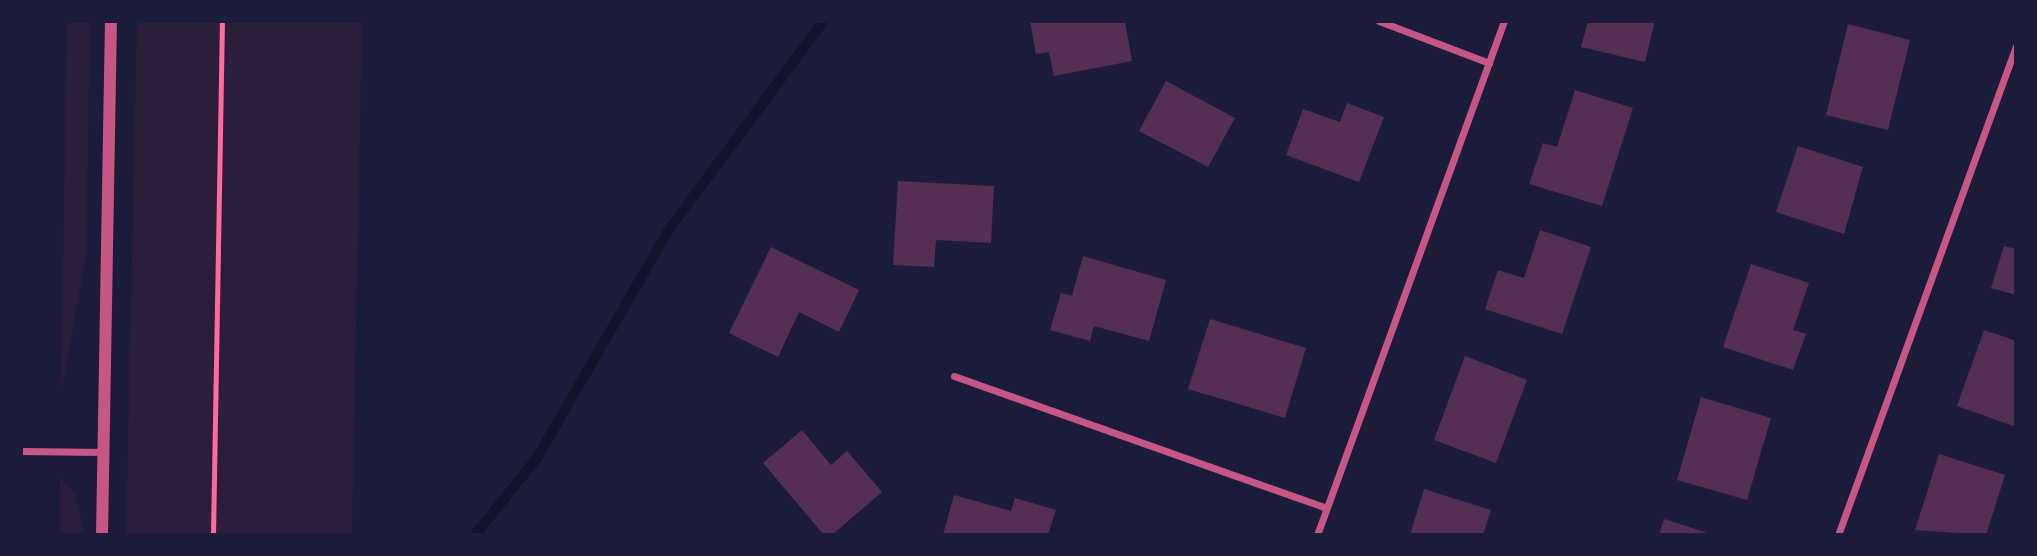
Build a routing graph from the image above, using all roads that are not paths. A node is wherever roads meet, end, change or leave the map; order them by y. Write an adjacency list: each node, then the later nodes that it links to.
1 (111, 21): 8 (street)
2 (1379, 21): 5 (street)
3 (1504, 21): 5 (street)
4 (2016, 46): 12 (street)
5 (1489, 63): 9 (street)
6 (954, 376): 9 (street)
7 (21, 451): 8 (street)
8 (104, 452): 10 (street)
9 (1326, 509): 11 (street)
10 (102, 535)
11 (1317, 535)
12 (1839, 535)

